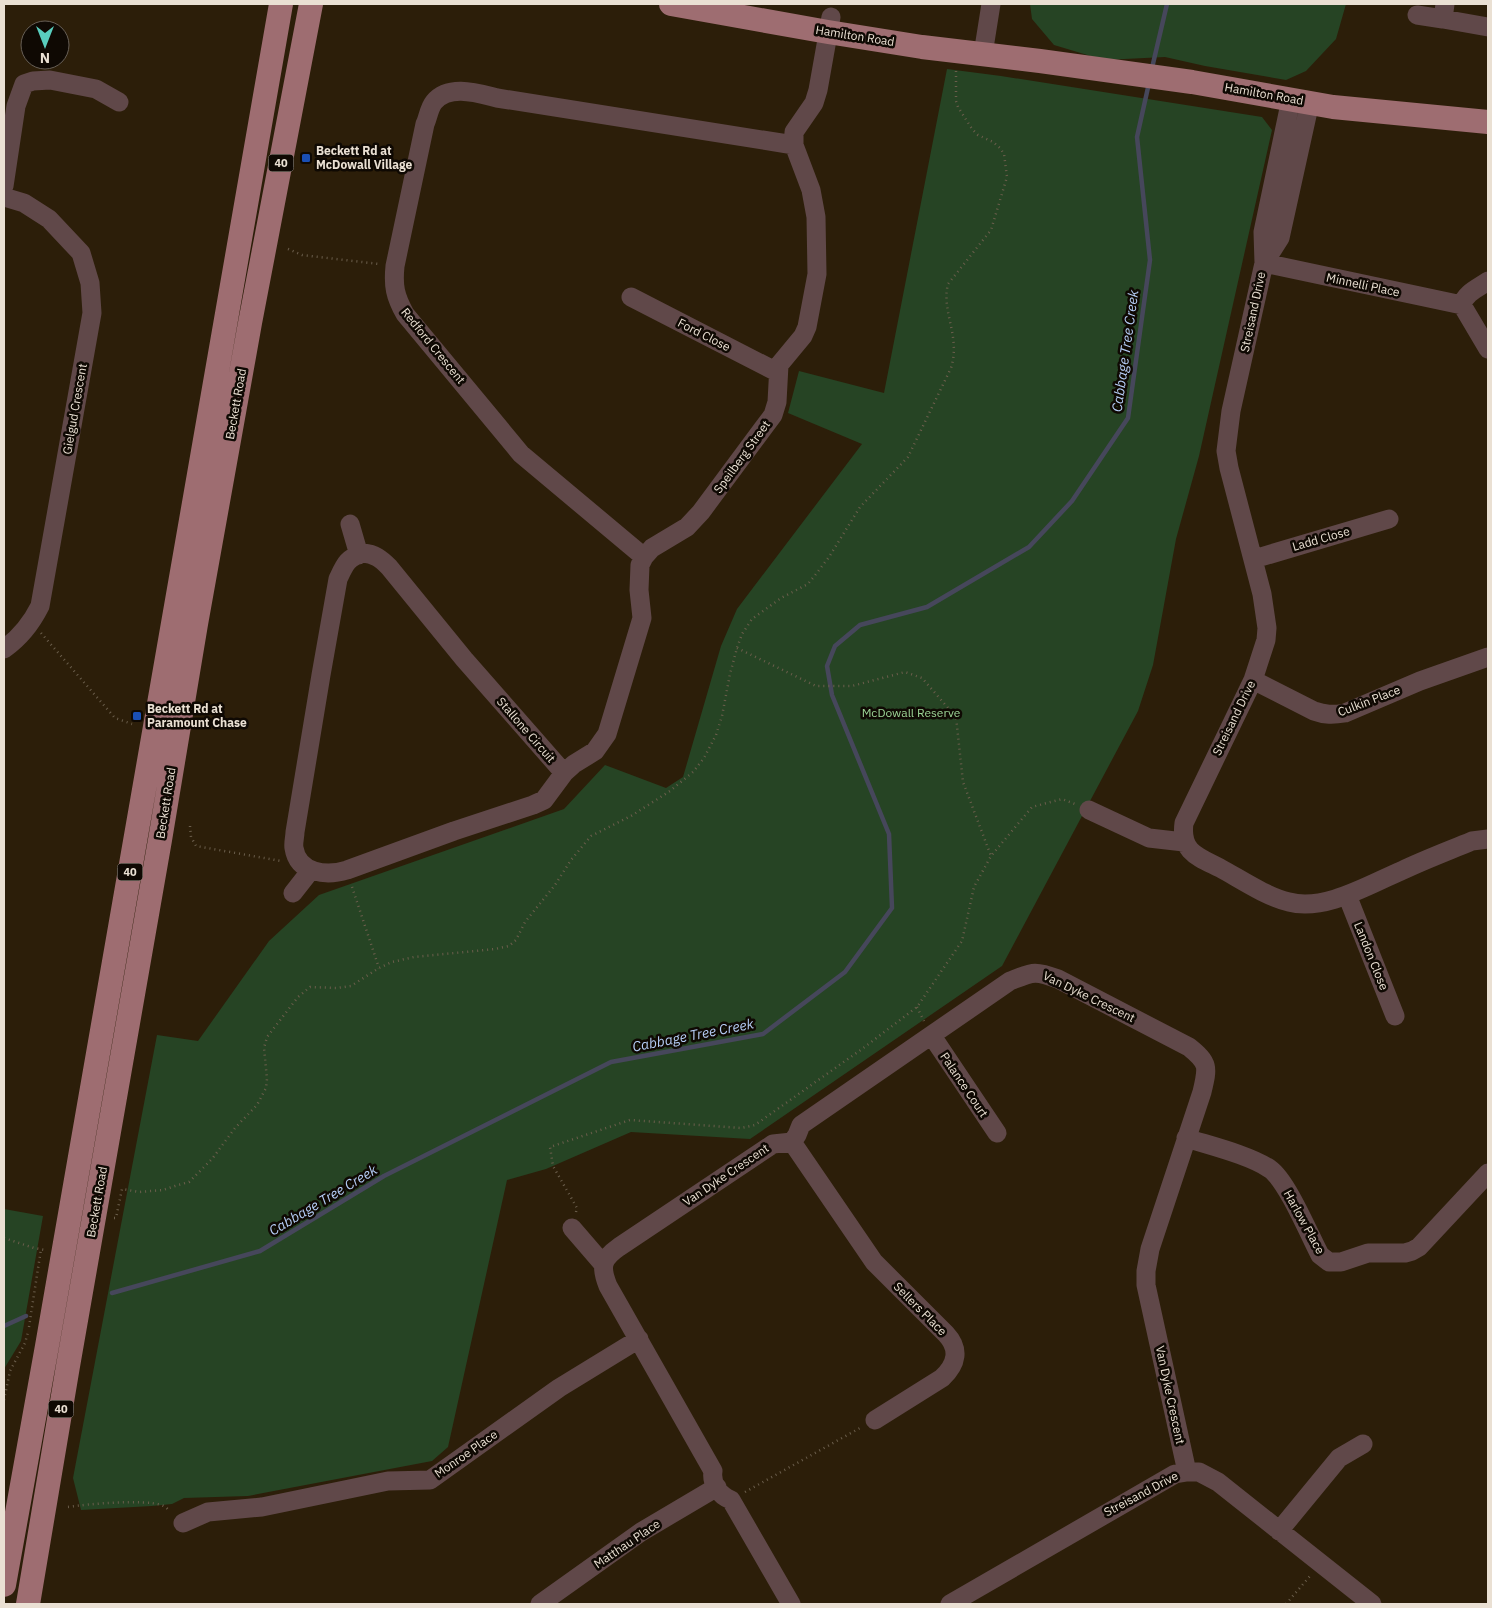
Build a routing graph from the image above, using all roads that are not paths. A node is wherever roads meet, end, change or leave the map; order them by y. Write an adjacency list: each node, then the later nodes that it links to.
1 (281, 4): 54 (main road, Beckett Road / 40)
2 (311, 4): 55 (main road, Beckett Road / 40)
3 (671, 4): 8 (main road, Hamilton Road)
4 (759, 4): 8 (main road, Hamilton Road)
5 (991, 4): 10 (street)
6 (1444, 12): 7 (street); 9 (street)
7 (1417, 15)
8 (829, 25): 10 (main road, Hamilton Road); 11 (main road, Hamilton Road); 15 (street)
9 (1488, 27)
10 (984, 48): 11 (main road, Hamilton Road)
11 (1040, 61): 12 (main road, Hamilton Road)
12 (1300, 101): 14 (main road, Hamilton Road); 18 (street, Streisand Drive)
13 (119, 102): 16 (street)
14 (1488, 122)
15 (794, 144): 23 (street); 27 (street, Redford Crescent)
16 (4, 186)
17 (4, 197): 29 (street, Gielgud Crescent)
18 (1264, 263): 21 (street, Minnelli Place); 28 (street, Streisand Drive)
19 (1488, 281): 21 (street)
20 (630, 298): 23 (street, Ford Close)
21 (1462, 305): 22 (street)
22 (1488, 349)
23 (777, 372): 27 (street, Speilberg Street)
24 (1389, 519): 28 (street, Ladd Close)
25 (350, 524): 26 (street)
26 (359, 555): 32 (street, Stallone Circuit); 36 (street)
27 (644, 556): 32 (street)
28 (1254, 558): 31 (street, Streisand Drive)
29 (4, 649)
30 (1488, 657): 31 (street, Culkin Place)
31 (1253, 680): 35 (street, Streisand Drive)
32 (564, 773): 36 (street, Stallone Circuit)
33 (1088, 810): 35 (street)
34 (1488, 839): 38 (street)
35 (1184, 842): 38 (street)
36 (311, 870): 37 (street)
37 (294, 893)
38 (1347, 895): 39 (street, Landon Close)
39 (1395, 1016)
40 (932, 1036): 41 (street, Palance Court); 42 (street, Van Dyke Crescent); 43 (street, Van Dyke Crescent)
41 (997, 1133)
42 (1186, 1138): 44 (street, Harlow Place); 50 (street, Van Dyke Crescent)
43 (792, 1142): 46 (street, Van Dyke Crescent); 48 (street, Sellers Place)
44 (1488, 1172)
45 (572, 1228): 46 (street)
46 (603, 1264): 47 (street)
47 (639, 1339): 51 (street); 52 (street, Monroe Place)
48 (875, 1420)
49 (1363, 1444): 53 (street)
50 (1187, 1472): 53 (street, Streisand Drive); 58 (street, Streisand Drive)
51 (717, 1487): 56 (street, Matthau Place); 57 (street)
52 (183, 1523)
53 (1279, 1530): 59 (street, Streisand Drive)
54 (4, 1585)
55 (28, 1604)
56 (540, 1604)
57 (791, 1604)
58 (950, 1604)
59 (1372, 1604)

